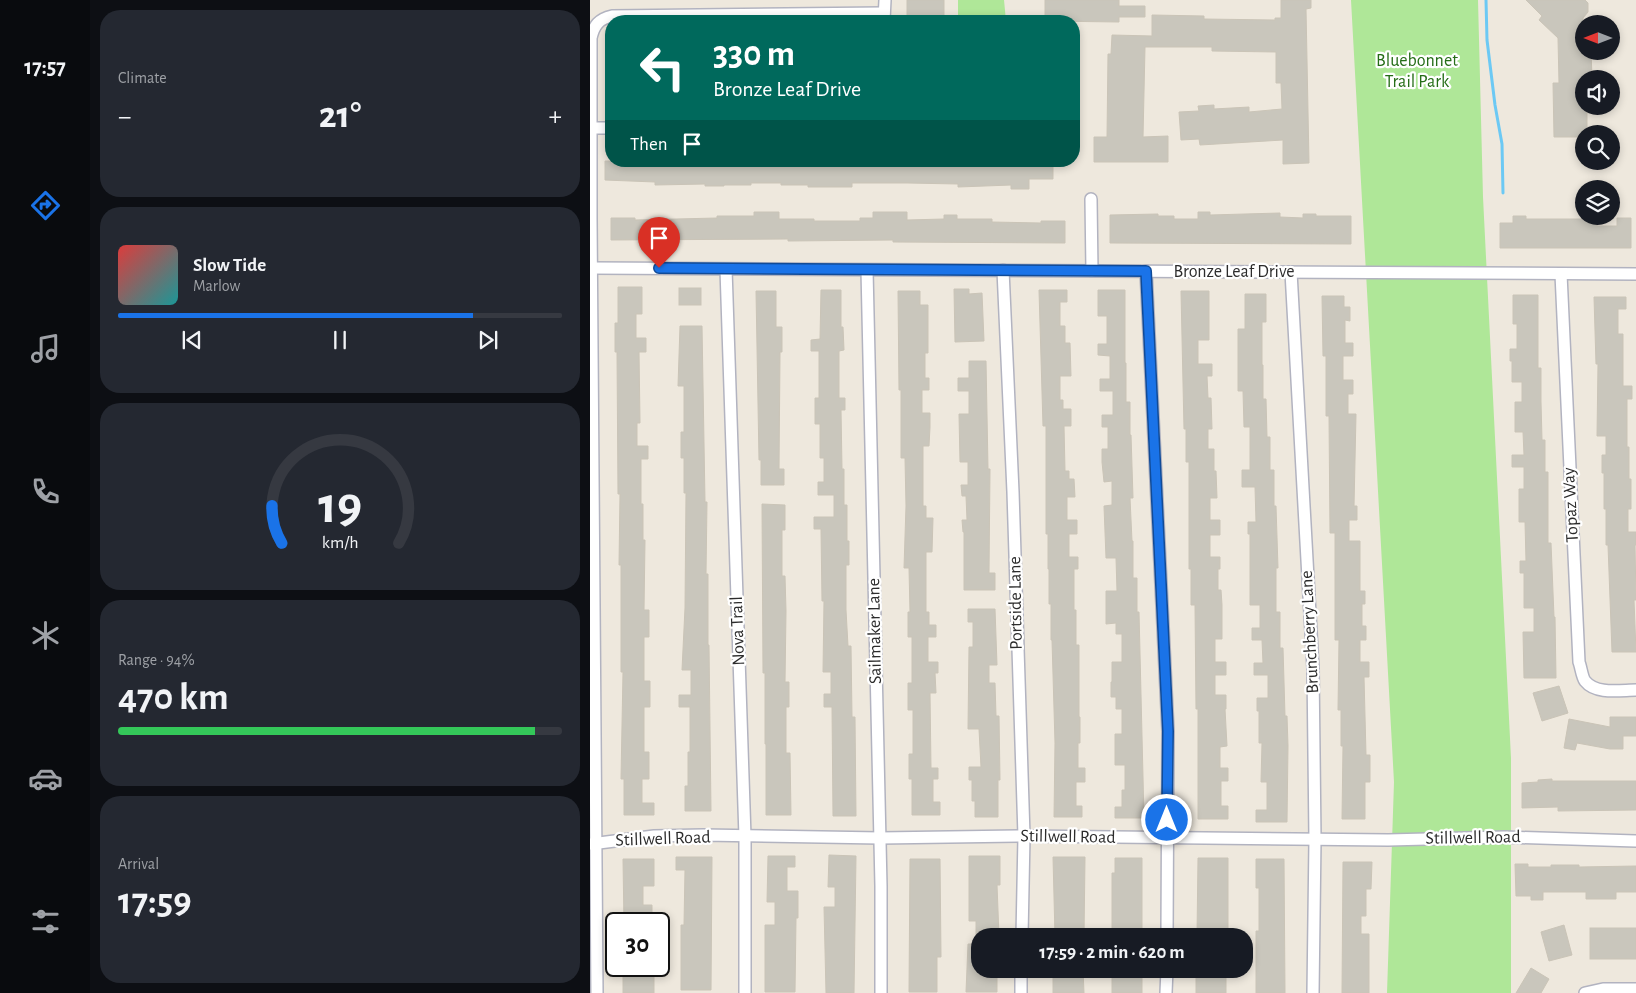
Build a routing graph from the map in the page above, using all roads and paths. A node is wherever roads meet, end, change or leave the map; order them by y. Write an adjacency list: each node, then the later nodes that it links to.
1 (884, 0): 2 (street)
2 (884, 15)
3 (605, 19): 4 (street)
4 (591, 128): 5 (street); 7 (street)
5 (605, 128)
6 (1091, 199): 11 (street)
7 (592, 268): 8 (street, Bronze Leaf Drive); 23 (street)
8 (726, 269): 9 (street, Bronze Leaf Drive); 18 (street, Nova Trail)
9 (867, 270): 10 (street, Bronze Leaf Drive); 19 (street, Sailmaker Lane)
10 (1003, 270): 11 (street, Bronze Leaf Drive); 17 (street, Portside Lane)
11 (1092, 271): 12 (street, Bronze Leaf Drive)
12 (1146, 271): 13 (street, Bronze Leaf Drive); 20 (street)
13 (1291, 272): 14 (street, Bronze Leaf Drive); 21 (street, Brunchberry Lane)
14 (1561, 274): 15 (street, Bronze Leaf Drive); 16 (street, Topaz Way)
15 (1636, 274)
16 (1636, 690)
17 (1024, 836): 19 (street, Stillwell Road); 20 (street, Stillwell Road); 24 (street, Portside Lane)
18 (745, 837): 19 (street, Stillwell Road); 23 (street, Stillwell Road); 30 (street, Nova Trail)
19 (880, 838): 31 (street, Sailmaker Lane)
20 (1167, 838): 21 (street, Stillwell Road); 25 (street)
21 (1315, 839): 22 (street, Stillwell Road); 34 (street, Brunchberry Lane)
22 (1636, 841)
23 (593, 843): 29 (street)
24 (1022, 928)
25 (1167, 928)
26 (1021, 978): 32 (street)
27 (1167, 978): 33 (street)
28 (1636, 989): 35 (street)
29 (597, 993)
30 (745, 993)
31 (882, 993)
32 (1021, 993)
33 (1166, 993)
34 (1313, 993)
35 (1585, 993)

